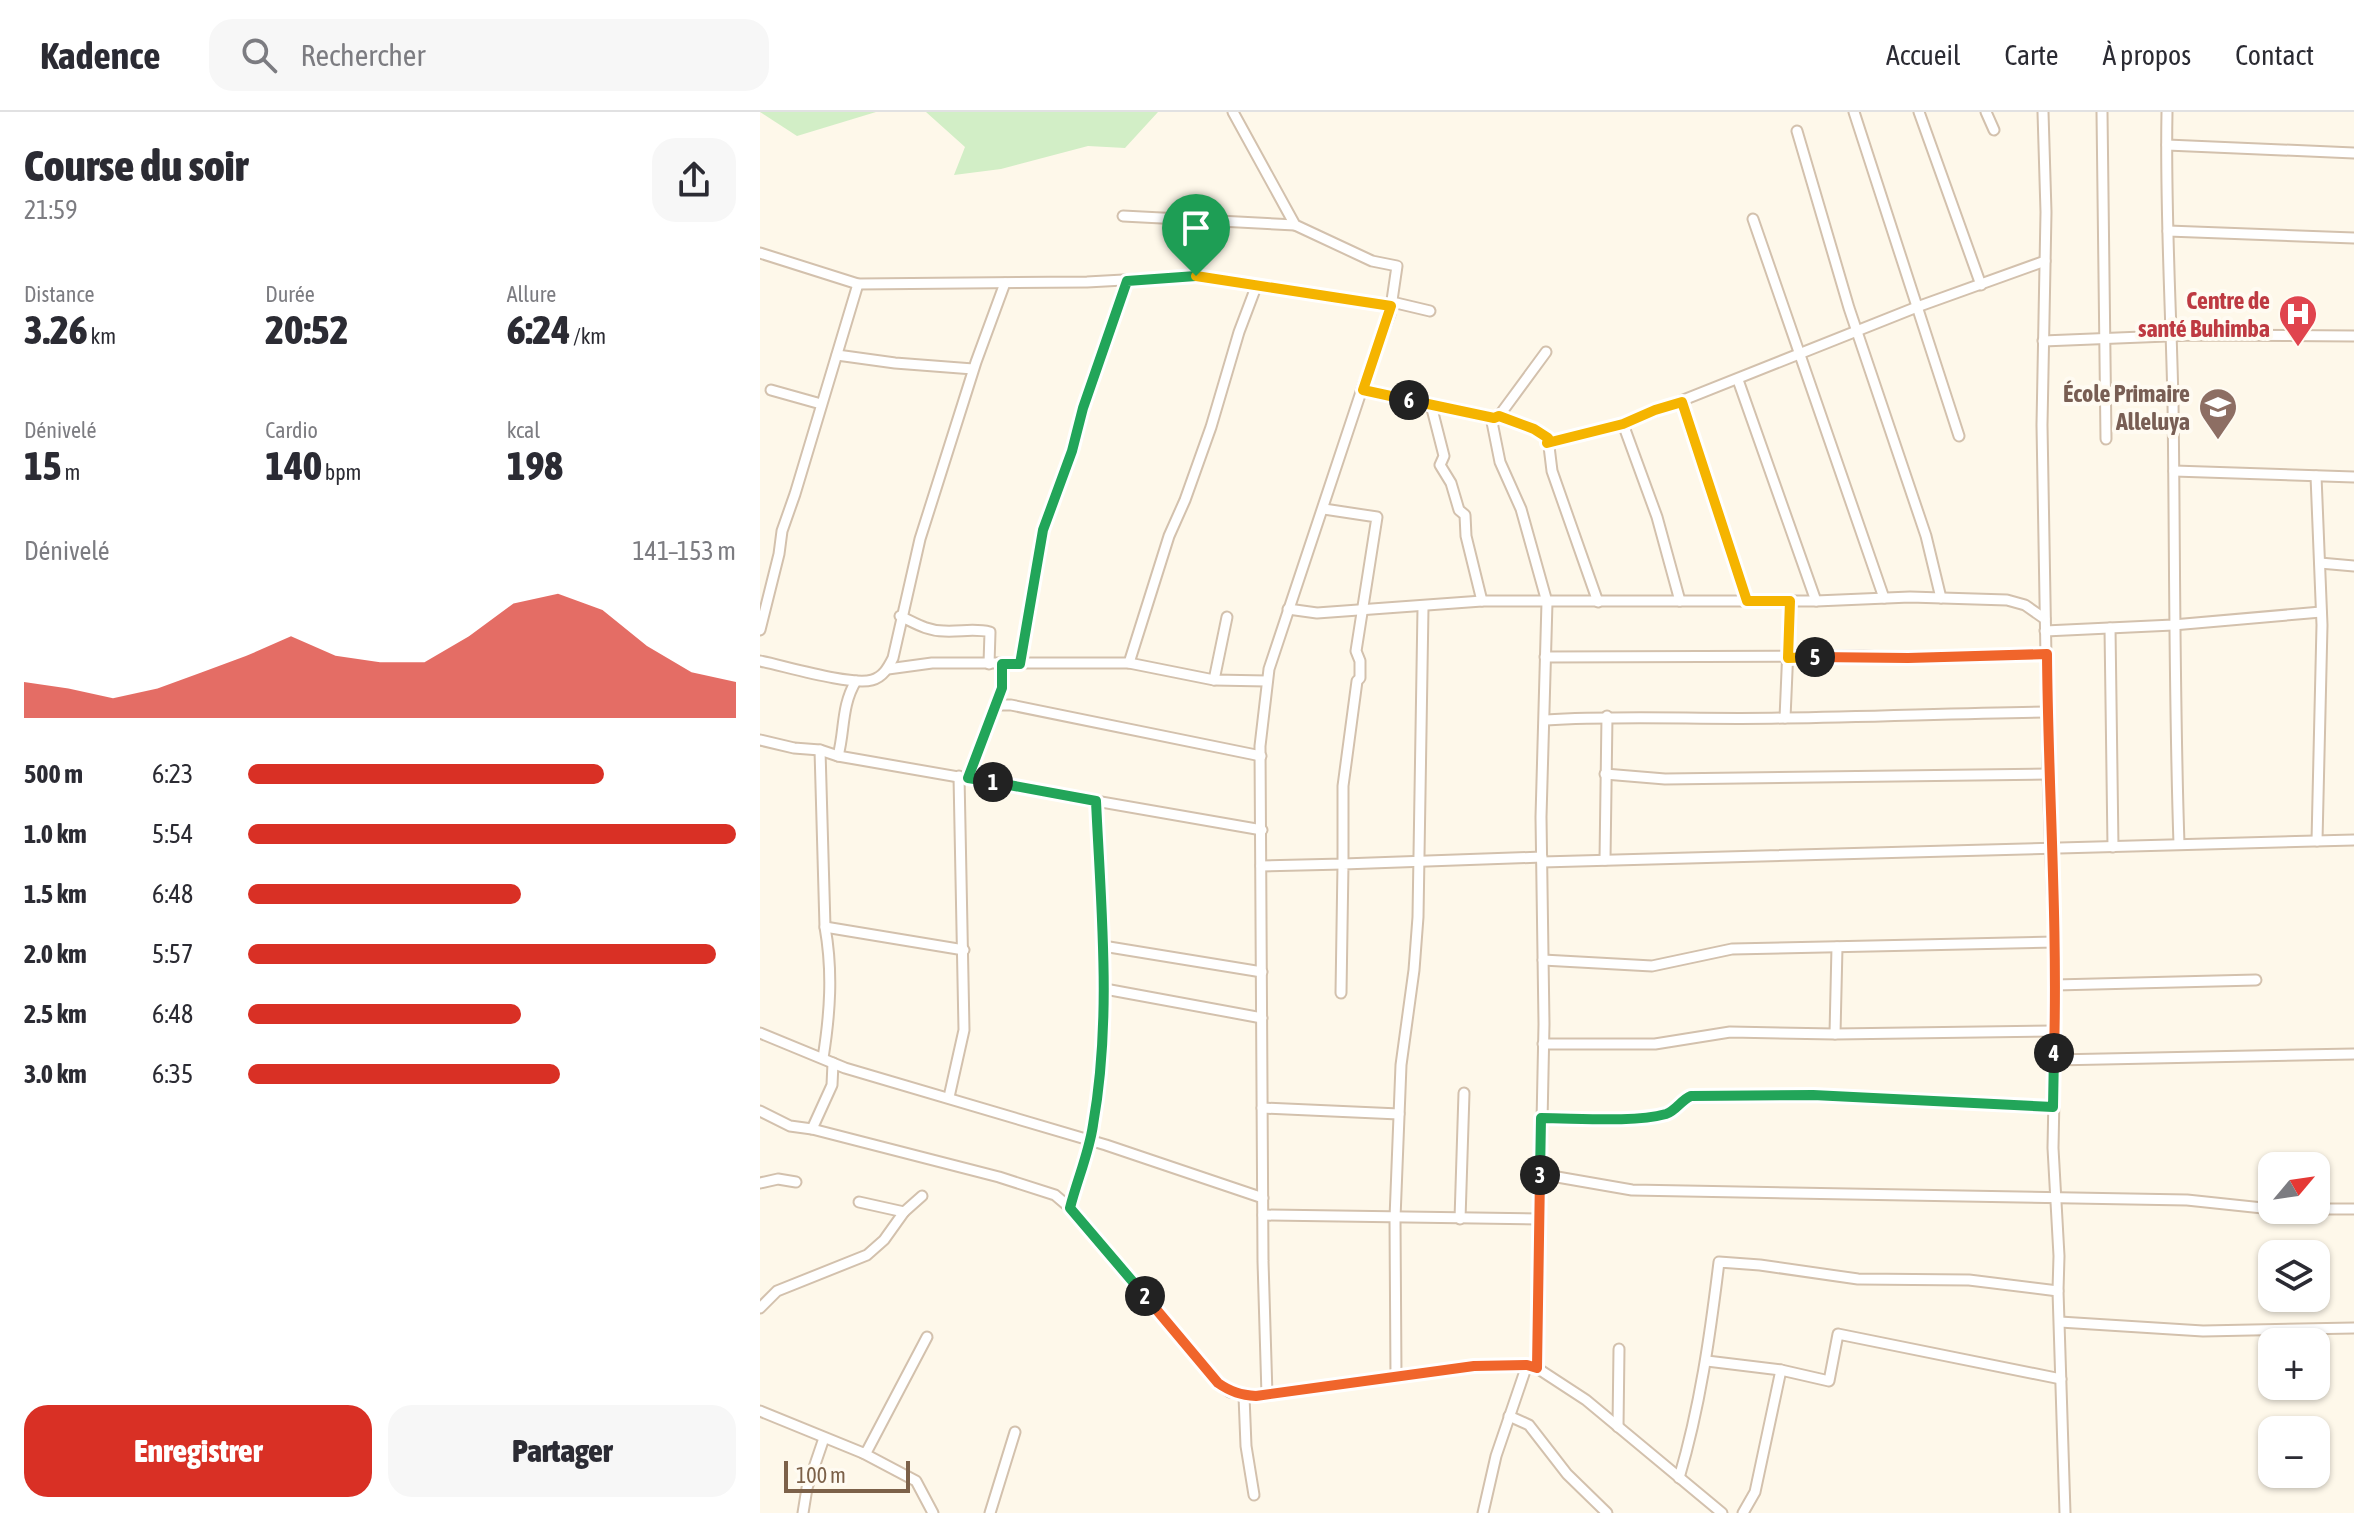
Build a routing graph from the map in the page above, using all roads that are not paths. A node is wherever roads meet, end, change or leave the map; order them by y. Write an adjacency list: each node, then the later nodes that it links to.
1 (1233, 112): 14 (street)
2 (1854, 112): 25 (street)
3 (1919, 112): 22 (street)
4 (1986, 112): 8 (street)
5 (2043, 112): 18 (street)
6 (2102, 112): 30 (street)
7 (2167, 112): 10 (street)
8 (1994, 130)
9 (1797, 131): 27 (street)
10 (2167, 145): 11 (street); 15 (street)
11 (2354, 153)
12 (1123, 216): 14 (street)
13 (1753, 219): 33 (street)
14 (1295, 225): 24 (street)
15 (2168, 231): 16 (street); 28 (street)
16 (2354, 238)
17 (760, 253): 21 (street)
18 (2045, 261): 22 (street); 31 (street)
19 (1127, 281): 20 (street); 23 (street); 80 (street)
20 (1005, 283): 21 (street); 35 (street)
21 (858, 284): 34 (street)
22 (1981, 285): 25 (street)
23 (1256, 287): 24 (street); 77 (street)
24 (1391, 304): 26 (street); 38 (street)
25 (1917, 307): 27 (street); 44 (street)
26 (1430, 311)
27 (1857, 331): 33 (street); 54 (street)
28 (2172, 336): 29 (street); 30 (street); 47 (street)
29 (2354, 336)
30 (2104, 339): 31 (street); 45 (street)
31 (2043, 341): 68 (street)
32 (1546, 352): 42 (street)
33 (1800, 353): 36 (street); 53 (street)
34 (837, 355): 35 (street); 40 (street)
35 (973, 369): 66 (street)
36 (1738, 380): 39 (street); 59 (street)
37 (771, 390): 40 (street)
38 (1363, 390): 41 (street); 50 (street)
39 (1682, 402): 43 (street); 57 (street)
40 (821, 404): 71 (street)
41 (1431, 405): 42 (street); 55 (street)
42 (1495, 417): 46 (street); 60 (street)
43 (1623, 424): 46 (street); 56 (street)
44 (1959, 436)
45 (2106, 439)
46 (1547, 443): 61 (street)
47 (2174, 471): 48 (street); 69 (street)
48 (2316, 476): 49 (street); 51 (street)
49 (2354, 477)
50 (1324, 509): 63 (street); 64 (street)
51 (2320, 563): 52 (street); 65 (street)
52 (2354, 566)
53 (1884, 598): 54 (street); 59 (street)
54 (1941, 598): 68 (street)
55 (1482, 601): 60 (street); 62 (street)
56 (1680, 601): 57 (street); 61 (street)
57 (1747, 601): 58 (street)
58 (1790, 601): 59 (street); 75 (street)
59 (1816, 601)
60 (1547, 602): 61 (street); 74 (street)
61 (1598, 602)
62 (1423, 608): 64 (street); 106 (street)
63 (1288, 609): 64 (street); 84 (street)
64 (1362, 610): 107 (street)
65 (2321, 612): 69 (street); 100 (street)
66 (900, 616): 78 (street); 81 (street)
67 (1227, 617): 82 (street)
68 (2045, 619): 72 (street)
69 (2173, 625): 70 (street); 101 (street)
70 (2110, 628): 72 (street); 102 (street)
71 (760, 630)
72 (2045, 631): 73 (street)
73 (2047, 654): 75 (street); 86 (street)
74 (1545, 657): 75 (street); 89 (street)
75 (1788, 658): 88 (street)
76 (760, 661): 83 (street)
77 (1129, 663): 80 (street); 82 (street)
78 (989, 664): 79 (street); 81 (street)
79 (1002, 664): 80 (street); 85 (street)
80 (1020, 664)
81 (888, 669): 83 (street)
82 (1214, 680): 84 (street)
83 (856, 681): 92 (street)
84 (1267, 681): 93 (street)
85 (996, 705): 93 (street); 96 (street)
86 (2047, 712): 88 (street); 95 (street)
87 (1607, 716): 88 (street); 89 (street); 94 (street)
88 (1785, 718)
89 (1546, 720): 104 (street)
90 (760, 740): 91 (street)
91 (820, 750): 92 (street); 109 (street)
92 (838, 756): 96 (street)
93 (1261, 756): 98 (street)
94 (1605, 774): 95 (street); 105 (street)
95 (2048, 774): 103 (street)
96 (963, 777): 97 (street); 113 (street)
97 (1096, 801): 98 (street); 111 (street)
98 (1262, 830): 108 (street)
99 (2354, 840): 100 (street)
100 (2317, 841): 101 (street)
101 (2179, 844): 102 (street)
102 (2113, 847): 103 (street)
103 (2051, 849): 105 (street); 110 (street)
104 (1542, 860): 105 (street); 106 (street); 114 (street)
105 (1605, 860)
106 (1419, 862): 107 (street); 133 (street)
107 (1343, 864): 108 (street); 119 (street)
108 (1261, 866): 115 (street)
109 (825, 927): 113 (street); 126 (street)
110 (2055, 942): 112 (street); 117 (street)
111 (1103, 946): 115 (street); 118 (street)
112 (1837, 947): 114 (street); 123 (street)
113 (964, 950): 129 (street)
114 (1543, 960): 124 (street)
115 (1262, 972): 120 (street)
116 (2256, 980): 117 (street)
117 (2055, 985): 121 (street)
118 (1105, 989): 120 (street); 136 (street)
119 (1341, 993)
120 (1262, 1018): 131 (street)
121 (2055, 1031): 123 (street); 127 (street)
122 (760, 1033): 126 (street)
123 (1835, 1034): 124 (street)
124 (1543, 1044): 134 (street)
125 (2354, 1054): 127 (street)
126 (828, 1060): 129 (street); 135 (street)
127 (2054, 1060): 130 (street)
128 (1464, 1093): 151 (street)
129 (949, 1097): 136 (street)
130 (2053, 1107): 134 (street); 142 (street)
131 (1262, 1108): 133 (street); 141 (street)
132 (760, 1111): 135 (street)
133 (1399, 1114): 150 (street)
134 (1541, 1118): 137 (street)
135 (812, 1129): 144 (street)
136 (1090, 1141): 141 (street); 144 (street)
137 (1540, 1174): 142 (street); 152 (street)
138 (796, 1182): 139 (street)
139 (760, 1183)
140 (922, 1196): 148 (street)
141 (1263, 1198): 149 (street)
142 (2056, 1198): 145 (street); 153 (street)
143 (859, 1202): 148 (street)
144 (1070, 1208): 165 (street)
145 (2258, 1208)
146 (2330, 1209): 147 (street)
147 (2354, 1209)
148 (904, 1212): 154 (street)
149 (1263, 1215): 150 (street); 164 (street)
150 (1395, 1218): 151 (street); 162 (street)
151 (1460, 1219): 152 (street)
152 (1539, 1219): 160 (street)
153 (2058, 1291): 155 (street); 159 (street)
154 (760, 1308)
155 (2060, 1322): 156 (street); 163 (street)
156 (2354, 1328)
157 (927, 1337): 171 (street)
158 (1619, 1349): 168 (street)
159 (1707, 1361): 161 (street); 172 (street)
160 (1532, 1366): 162 (street); 167 (street); 168 (street)
161 (1781, 1370): 163 (street); 180 (street)
162 (1396, 1377): 164 (street)
163 (2061, 1379): 181 (street)
164 (1267, 1395): 165 (street)
165 (1244, 1396): 173 (street)
166 (760, 1411): 170 (street)
167 (1509, 1416): 177 (street); 178 (street)
168 (1618, 1427): 172 (street)
169 (1015, 1432): 176 (street)
170 (824, 1438): 171 (street); 174 (street)
171 (863, 1453): 175 (street)
172 (1679, 1478): 179 (street)
173 (1254, 1495)
174 (803, 1513)
175 (933, 1513)
176 (990, 1513)
177 (1483, 1513)
178 (1607, 1513)
179 (1722, 1513)
180 (1743, 1513)
181 (2065, 1513)

